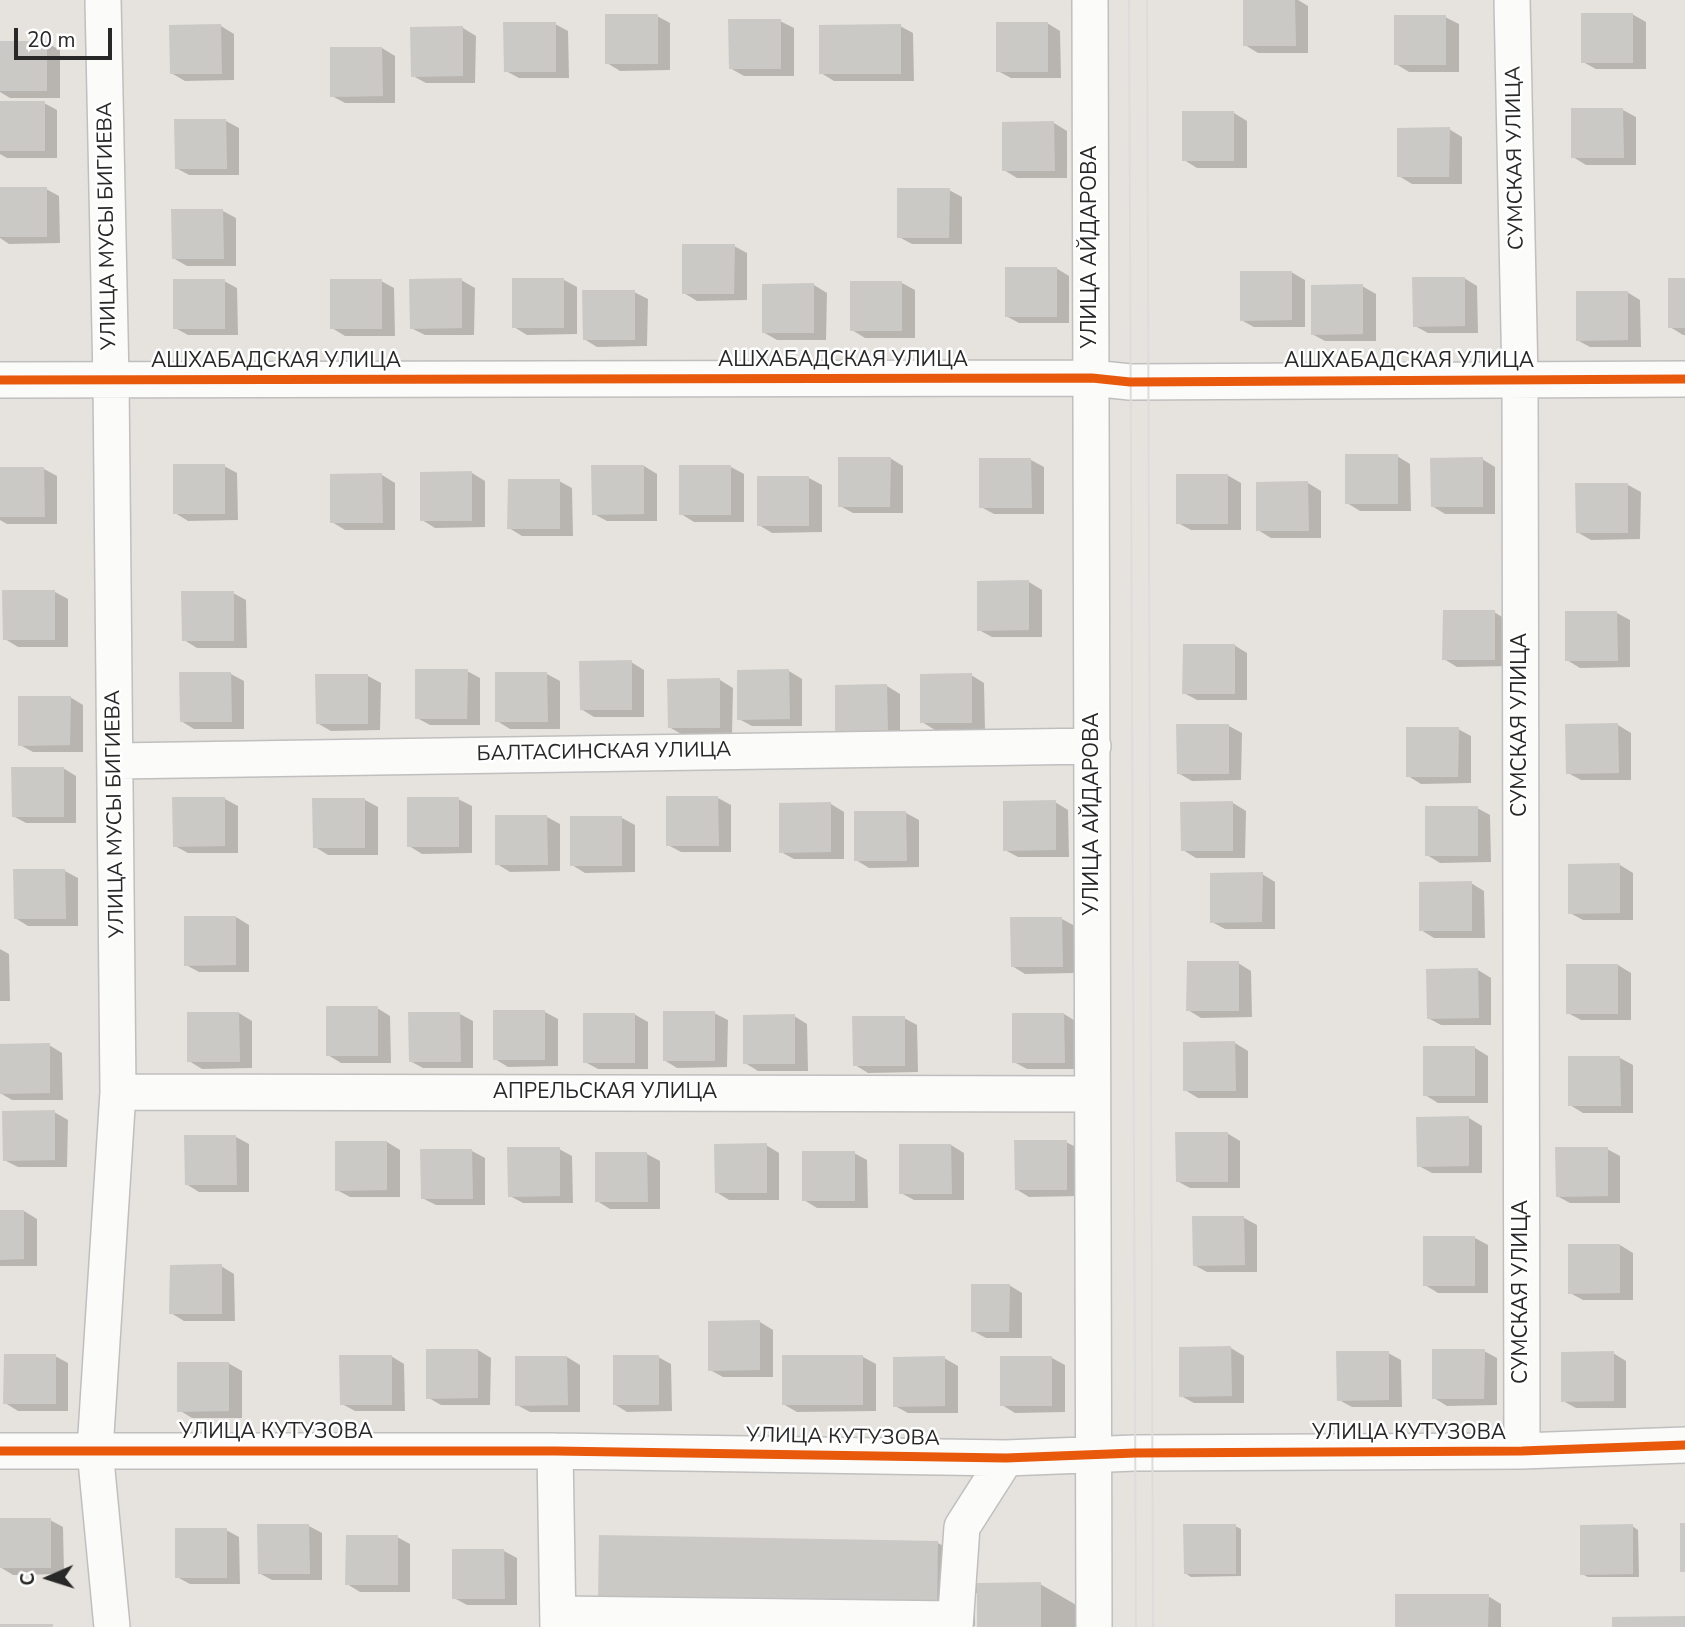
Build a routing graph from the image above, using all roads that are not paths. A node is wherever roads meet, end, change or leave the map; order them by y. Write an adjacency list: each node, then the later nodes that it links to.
1 (103, 0): 8 (street, УЛИЦА МУСЫ БИГИЕВА)
2 (1090, 0): 4 (street, УЛИЦА АЙДАРОВА)
3 (1512, 0): 5 (street, СУМСКАЯ УЛИЦА)
4 (1092, 378): 5 (street, АШХАБАДСКАЯ УЛИЦА); 8 (street, АШХАБАДСКАЯ УЛИЦА); 9 (street, УЛИЦА АЙДАРОВА)
5 (1520, 379): 6 (street, АШХАБАДСКАЯ УЛИЦА); 17 (street, СУМСКАЯ УЛИЦА)
6 (1685, 379)
7 (0, 380): 8 (street, АШХАБАДСКАЯ УЛИЦА)
8 (111, 380): 10 (street, УЛИЦА МУСЫ БИГИЕВА)
9 (1093, 746): 10 (street, БАЛТАСИНСКАЯ УЛИЦА); 12 (street, УЛИЦА АЙДАРОВА)
10 (116, 761): 11 (street, УЛИЦА МУСЫ БИГИЕВА)
11 (118, 1092): 12 (street, АПРЕЛЬСКАЯ УЛИЦА); 14 (street, УЛИЦА МУСЫ БИГИЕВА)
12 (1092, 1094): 18 (street, УЛИЦА АЙДАРОВА)
13 (1685, 1445): 17 (street, УЛИЦА КУТУЗОВА)
14 (95, 1450): 15 (street, УЛИЦА КУТУЗОВА); 16 (street, УЛИЦА КУТУЗОВА); 22 (street, УЛИЦА МУСЫ БИГИЕВА)
15 (0, 1451)
16 (555, 1451): 19 (street, УЛИЦА КУТУЗОВА); 20 (street)
17 (1522, 1451): 18 (street, УЛИЦА КУТУЗОВА)
18 (1094, 1454): 19 (street, УЛИЦА КУТУЗОВА); 23 (street, УЛИЦА АЙДАРОВА)
19 (1006, 1458): 21 (street)
20 (558, 1621): 21 (street)
21 (955, 1623)
22 (112, 1627)
23 (1094, 1627)

